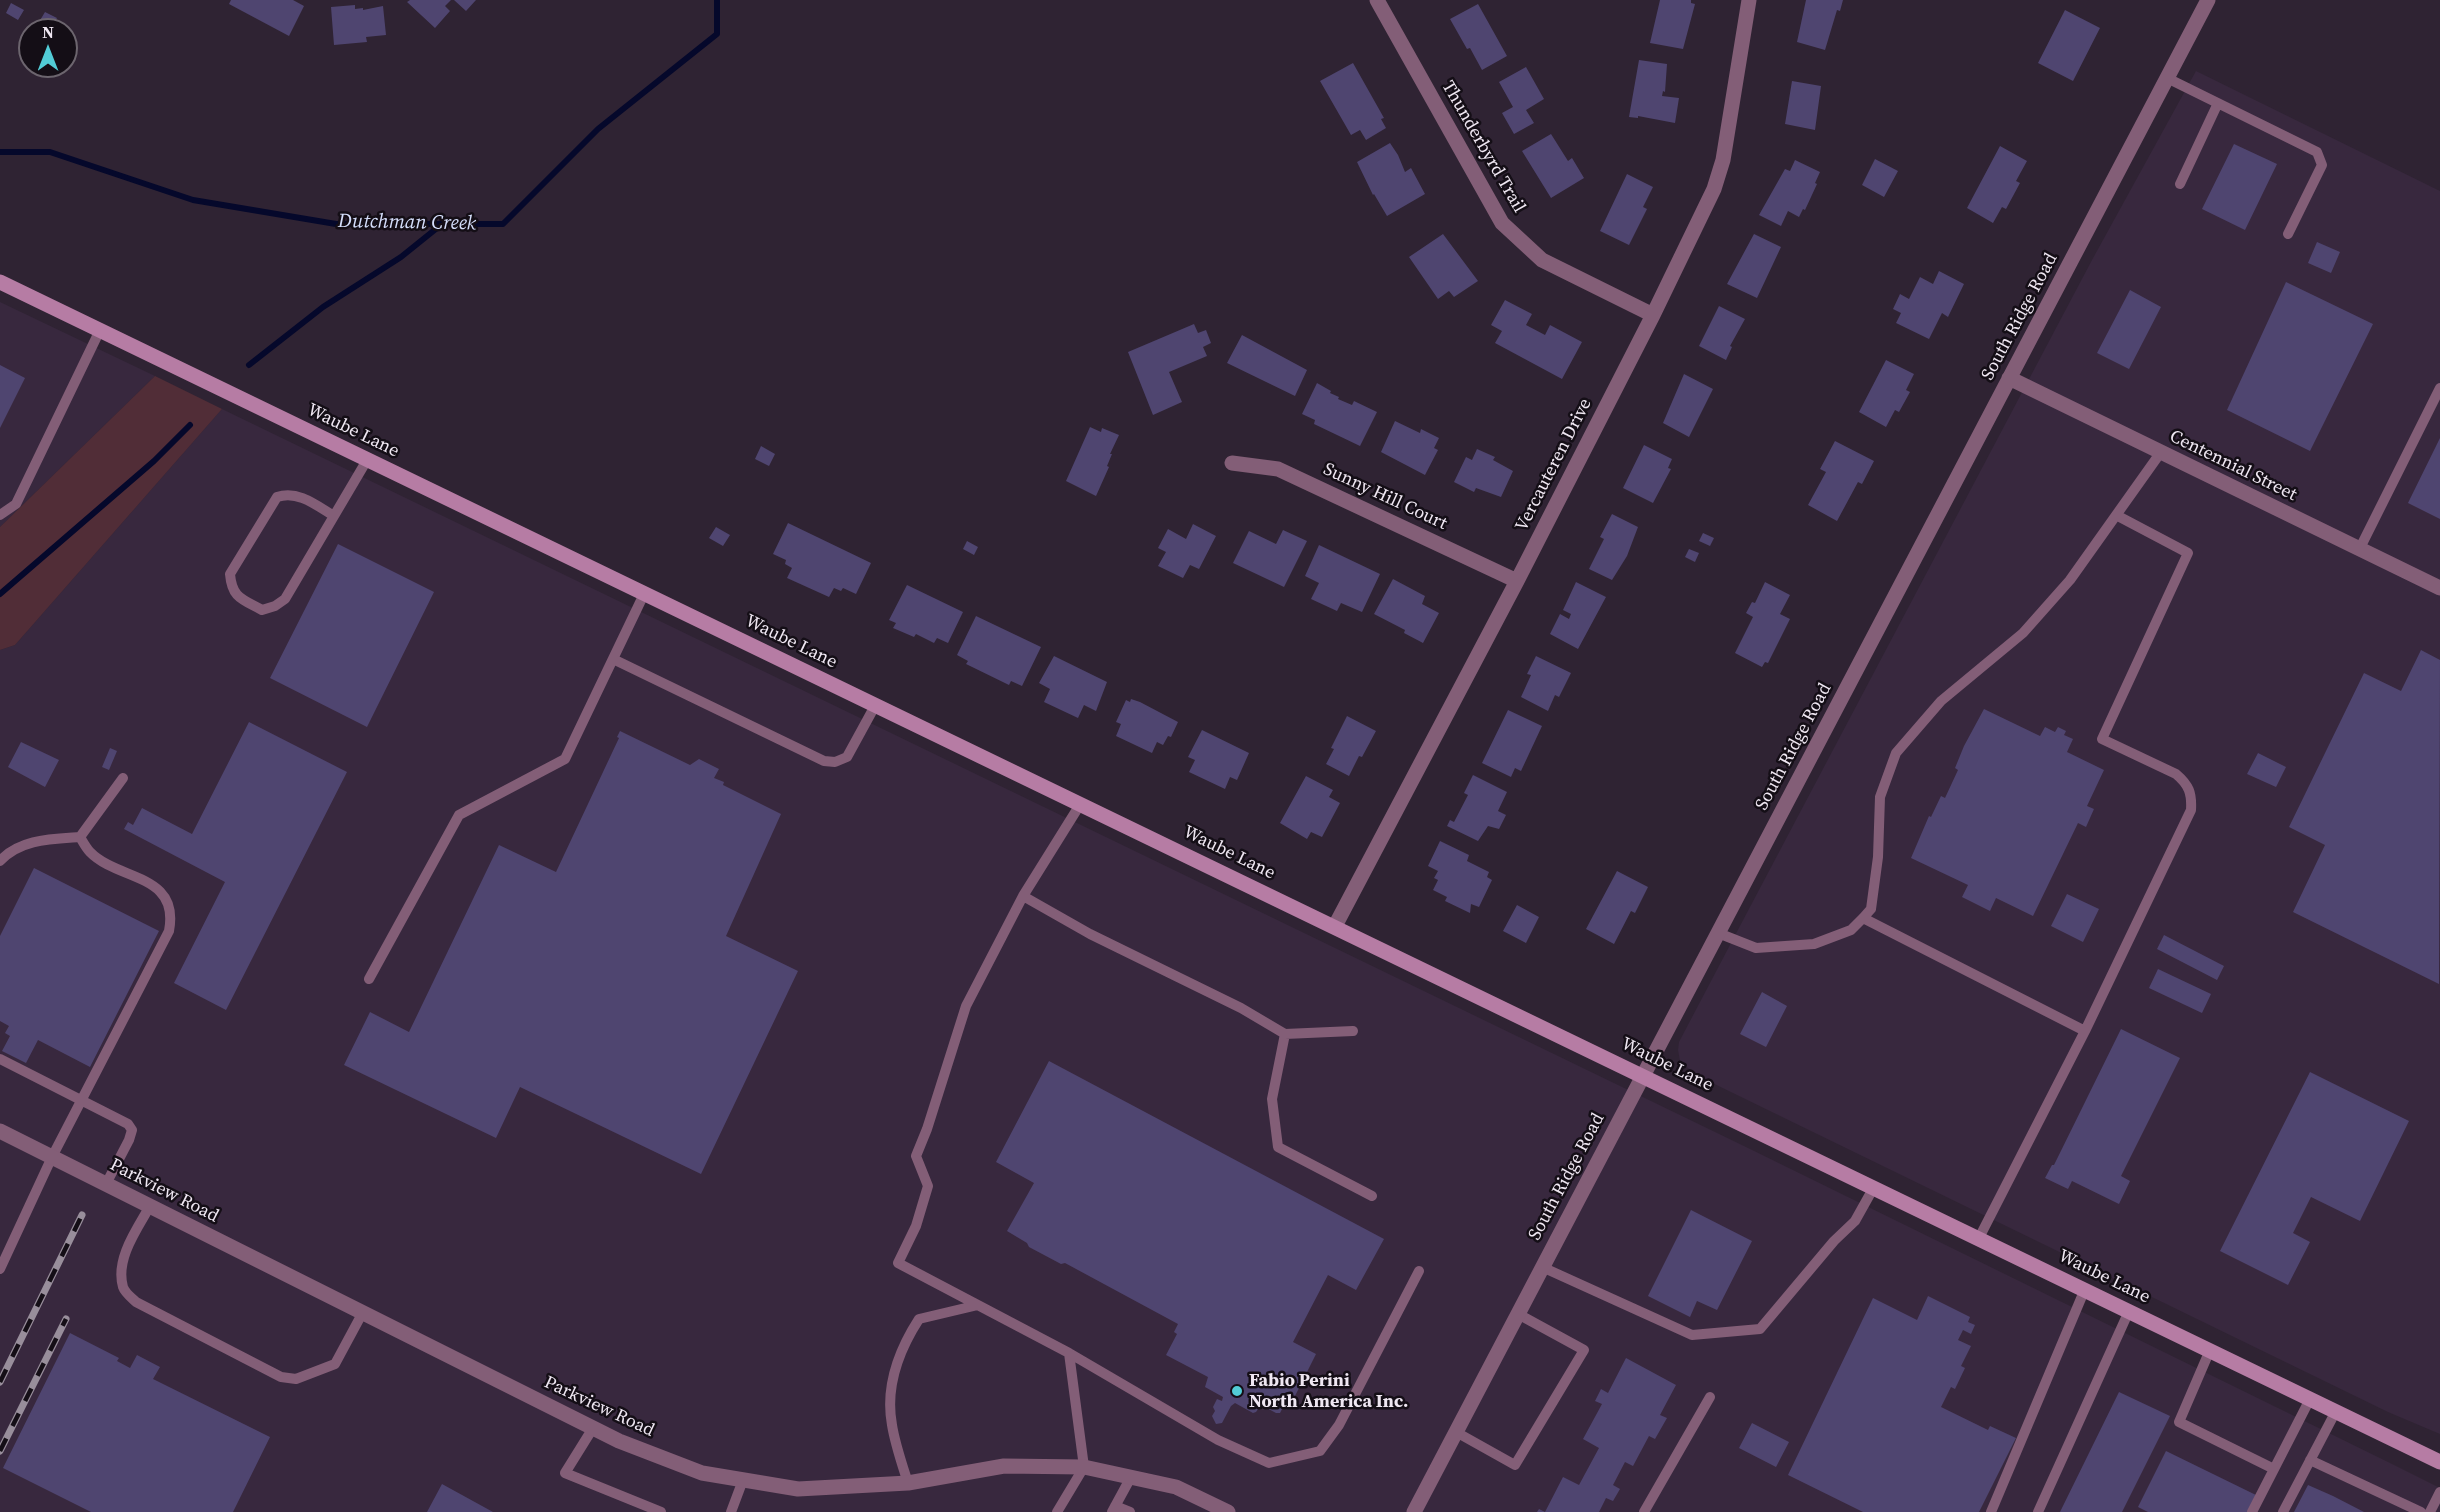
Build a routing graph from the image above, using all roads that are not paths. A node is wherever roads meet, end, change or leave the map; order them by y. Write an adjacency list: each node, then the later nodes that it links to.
1 (1377, 0): 9 (street, Thunderbyrd Trail)
2 (1749, 0): 9 (street, Vercauteren Drive)
3 (2208, 0): 4 (street, South Ridge Road)
4 (2167, 78): 5 (lane); 11 (street, South Ridge Road)
5 (2218, 103): 6 (lane); 7 (lane)
6 (2181, 184)
7 (2288, 234)
8 (0, 282): 10 (main road, Waube Lane)
9 (1653, 315): 20 (street, Vercauteren Drive)
10 (100, 330): 14 (main road, Waube Lane); 16 (lane)
11 (2009, 378): 13 (street, Centennial Street); 32 (street, South Ridge Road)
12 (2440, 388): 19 (lane)
13 (2161, 452): 17 (lane); 19 (street, Centennial Street)
14 (367, 460): 18 (lane); 22 (main road, Waube Lane)
15 (1232, 463): 20 (street, Sunny Hill Court)
16 (0, 515)
17 (2116, 515): 30 (lane); 35 (lane)
18 (334, 516): 18 (lane)
19 (2359, 550): 21 (street, Centennial Street)
20 (1517, 581): 31 (street, Vercauteren Drive)
21 (2440, 588)
22 (645, 592): 23 (lane); 24 (main road, Waube Lane)
23 (613, 659): 24 (lane); 33 (lane)
24 (876, 704): 26 (main road, Waube Lane)
25 (123, 777): 27 (lane)
26 (1081, 803): 29 (lane); 31 (main road, Waube Lane)
27 (80, 837): 28 (lane); 39 (lane)
28 (0, 861)
29 (1023, 896): 36 (lane); 51 (lane)
30 (1863, 918): 32 (lane); 35 (lane)
31 (1335, 926): 38 (main road, Waube Lane)
32 (1718, 933): 38 (street, South Ridge Road)
33 (369, 979)
34 (1353, 1030): 36 (lane)
35 (2085, 1031): 46 (lane)
36 (1285, 1034): 44 (lane)
37 (0, 1059): 39 (lane)
38 (1643, 1075): 43 (main road, Waube Lane); 47 (street, South Ridge Road)
39 (81, 1100): 41 (lane); 42 (lane)
40 (0, 1131): 41 (street, Parkview Road)
41 (52, 1157): 42 (street, Parkview Road); 48 (lane)
42 (106, 1184): 45 (street, Parkview Road)
43 (1874, 1187): 46 (main road, Waube Lane); 47 (lane)
44 (1372, 1196)
45 (150, 1206): 53 (street, Parkview Road); 53 (lane)
46 (1979, 1238): 50 (main road, Waube Lane)
47 (1542, 1267): 54 (street, South Ridge Road)
48 (0, 1269)
49 (1419, 1271): 56 (lane)
50 (2085, 1289): 52 (main road, Waube Lane); 78 (lane)
51 (978, 1305): 56 (lane); 68 (lane)
52 (2130, 1311): 55 (main road, Waube Lane); 79 (lane)
53 (363, 1312): 60 (street, Parkview Road)
54 (1518, 1314): 61 (street, South Ridge Road); 61 (lane)
55 (2210, 1350): 58 (main road, Waube Lane); 65 (lane)
56 (1069, 1353): 64 (lane)
57 (1710, 1397): 77 (lane)
58 (2310, 1399): 59 (main road, Waube Lane); 65 (lane)
59 (2336, 1411): 62 (lane); 63 (main road, Waube Lane)
60 (593, 1428): 67 (street, Parkview Road); 71 (lane)
61 (1456, 1432): 76 (street, South Ridge Road)
62 (2310, 1460): 81 (lane); 82 (lane)
63 (2440, 1462)
64 (1084, 1467): 66 (street, Parkview Road); 68 (street, Parkview Road); 73 (lane)
65 (2274, 1469): 80 (lane)
66 (1131, 1477): 70 (lane); 75 (street, Parkview Road)
67 (742, 1480): 68 (street, Parkview Road); 72 (lane)
68 (908, 1483)
69 (2440, 1491): 83 (lane)
70 (1114, 1509): 74 (lane)
71 (661, 1512)
72 (731, 1512)
73 (1057, 1512)
74 (1130, 1512)
75 (1228, 1512)
76 (1414, 1512)
77 (1644, 1512)
78 (1991, 1512)
79 (2038, 1512)
80 (2252, 1512)
81 (2283, 1512)
82 (2421, 1512)
83 (2430, 1512)

